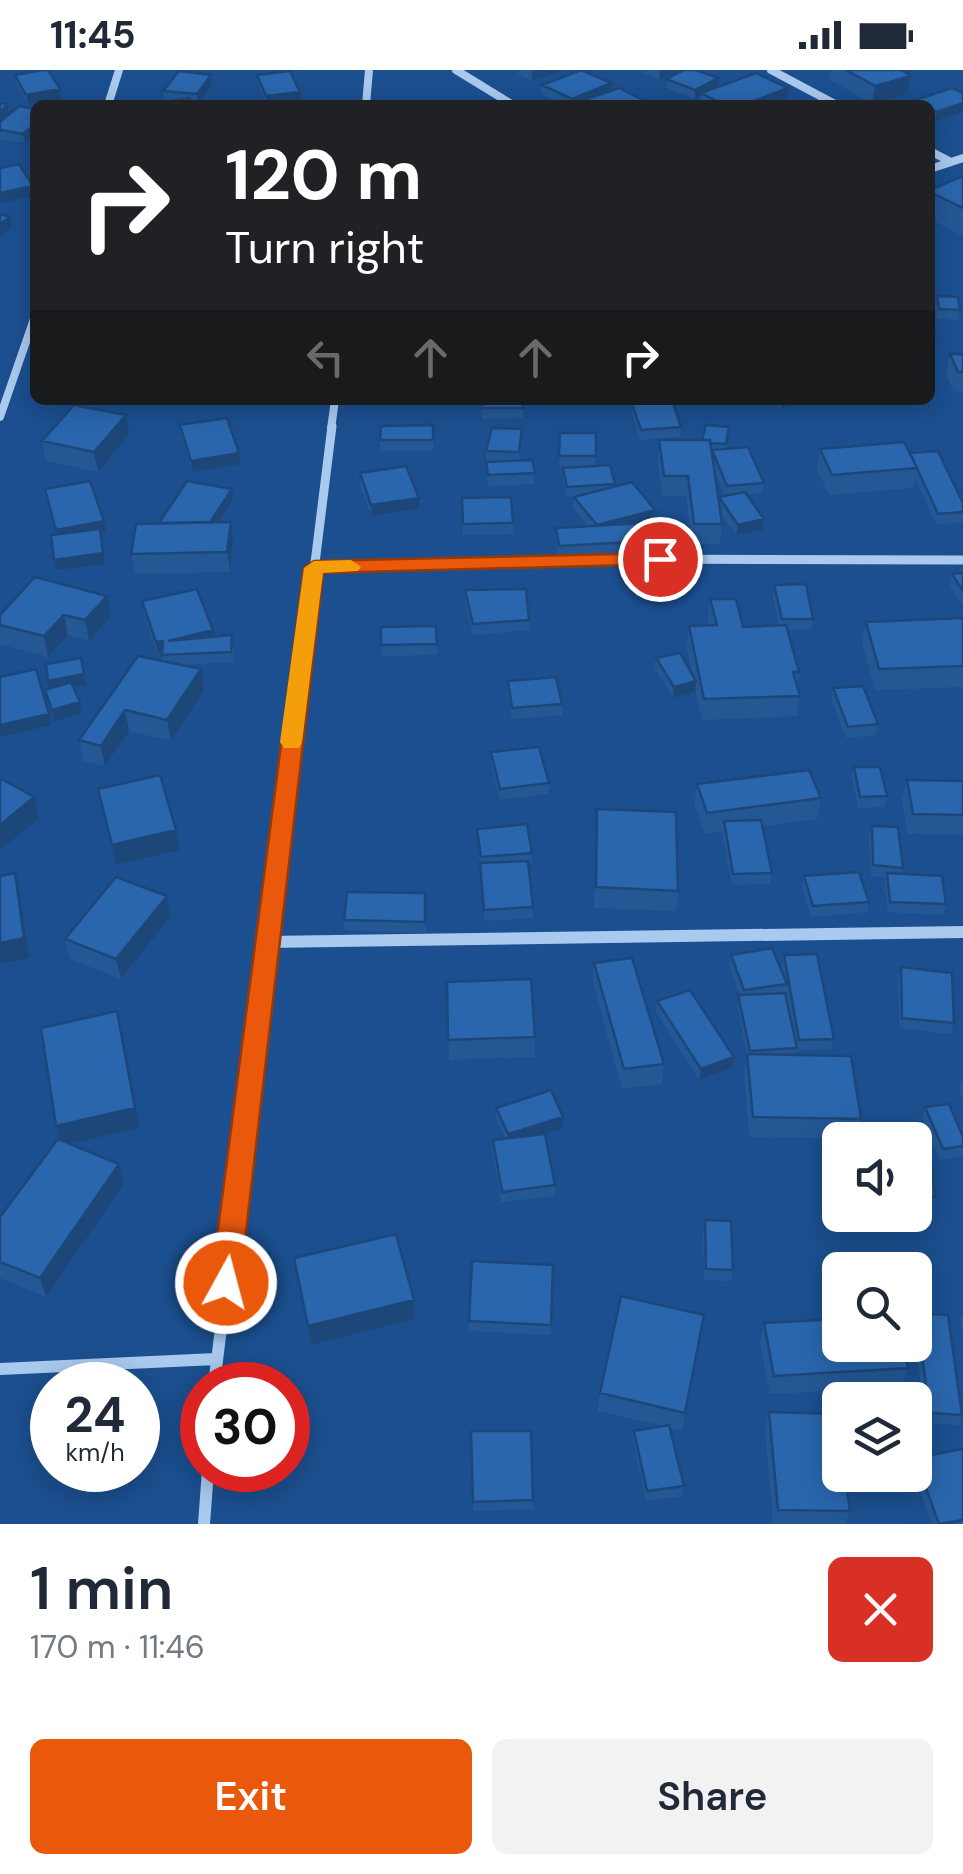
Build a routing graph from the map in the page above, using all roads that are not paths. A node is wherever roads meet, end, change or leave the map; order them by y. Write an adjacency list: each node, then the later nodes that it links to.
1 (119, 70): 5 (street)
2 (370, 70): 6 (street)
3 (456, 70): 7 (street)
4 (771, 70): 8 (street)
5 (110, 100)
6 (367, 100)
7 (505, 100)
8 (827, 100)
9 (935, 154): 11 (street)
10 (963, 158): 11 (street)
11 (952, 162): 12 (street)
12 (935, 168)
13 (30, 330): 15 (street)
14 (334, 405): 17 (street)
15 (0, 417)
16 (963, 560): 17 (street)
17 (314, 568): 19 (street)
18 (963, 932): 19 (street)
19 (266, 942): 20 (street)
20 (216, 1358): 21 (street); 22 (street)
21 (216, 1362)
22 (0, 1369)
23 (206, 1492): 24 (street)
24 (204, 1524)

